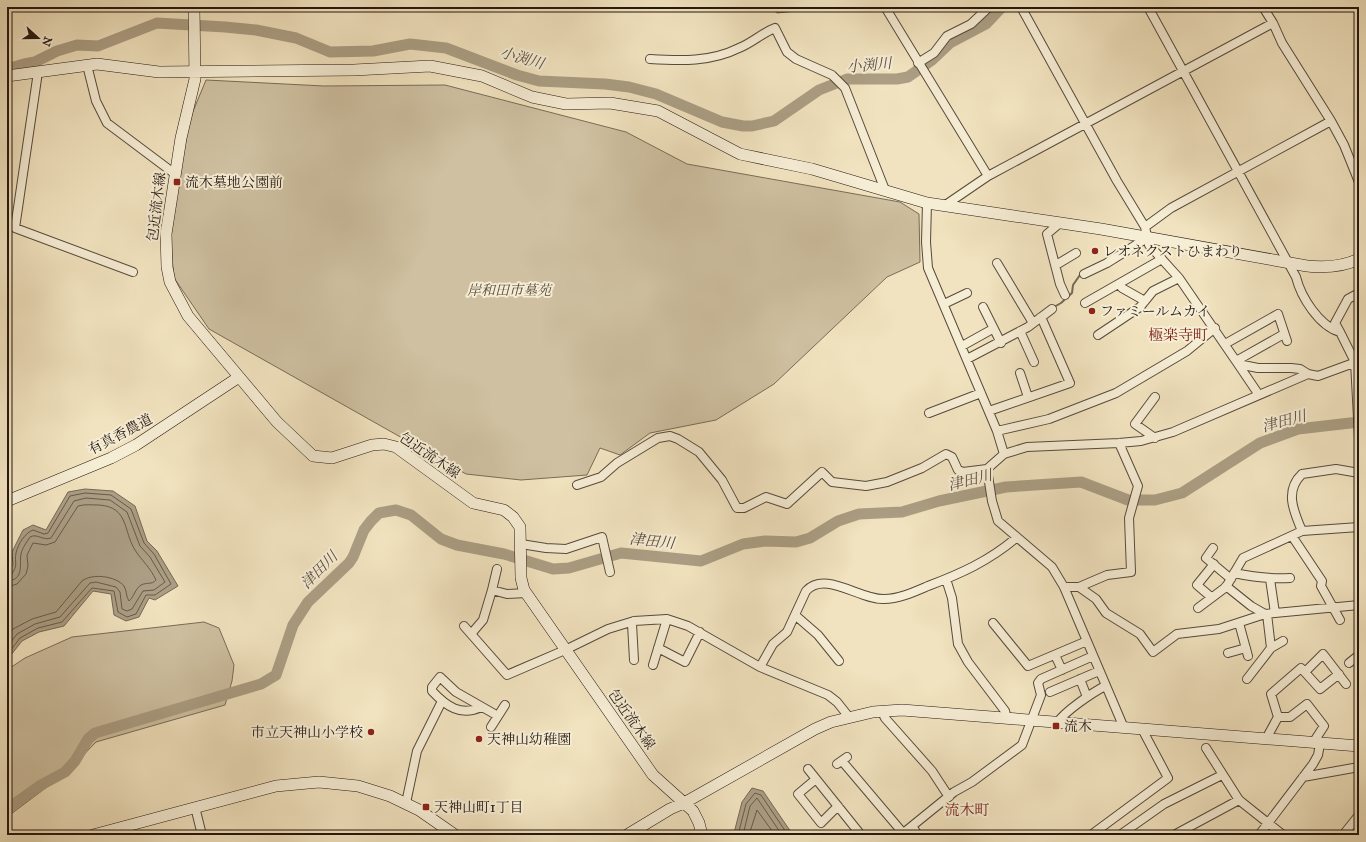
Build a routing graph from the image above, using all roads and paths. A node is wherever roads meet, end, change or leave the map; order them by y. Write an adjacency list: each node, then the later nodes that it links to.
1 (194, 7): 11 (street, 包近流木線)
2 (885, 7): 9 (street)
3 (990, 7): 9 (street)
4 (1021, 7): 16 (street)
5 (1148, 7): 12 (street)
6 (1262, 7): 7 (street)
7 (1273, 23): 12 (street); 15 (street)
8 (650, 59): 21 (street)
9 (918, 63): 19 (street)
10 (88, 65): 11 (street); 13 (street); 18 (street)
11 (196, 71): 18 (street, 包近流木線); 21 (street)
12 (1183, 71): 16 (street); 17 (street)
13 (38, 72): 14 (street); 32 (street)
14 (7, 76)
15 (1331, 121): 17 (street); 20 (street)
16 (1085, 124): 19 (street); 25 (street)
17 (1238, 172): 25 (street); 30 (street)
18 (175, 174): 60 (street, 包近流木線)
19 (988, 176): 23 (street)
20 (1359, 182)
21 (885, 190): 22 (street)
22 (927, 203): 23 (street); 41 (street)
23 (944, 206): 24 (street)
24 (1060, 223): 25 (street); 31 (street)
25 (1146, 232): 27 (street); 30 (street); 33 (street)
26 (1076, 253): 31 (street)
27 (1162, 259): 34 (street); 40 (street)
28 (1359, 259): 30 (street)
29 (997, 263): 45 (street)
30 (1286, 263): 49 (street)
31 (1056, 264): 38 (street)
32 (133, 272)
33 (1084, 274)
34 (1179, 278): 39 (street); 46 (street)
35 (1122, 288): 39 (street)
36 (967, 293): 41 (street)
37 (1359, 293): 49 (street)
38 (1065, 295)
39 (1145, 301): 50 (street)
40 (1085, 303)
41 (944, 304): 53 (street)
42 (983, 306): 51 (street)
43 (1052, 309): 44 (street)
44 (1041, 317): 45 (street); 64 (street)
45 (1033, 323): 48 (street)
46 (1215, 328): 52 (street); 68 (street)
47 (989, 331): 53 (street)
48 (1020, 331): 51 (street); 55 (street)
49 (1340, 332): 56 (street)
50 (1098, 335)
51 (1001, 343): 54 (street)
52 (1225, 344): 57 (street); 57 (street)
53 (962, 346): 54 (street)
54 (967, 360): 61 (street)
55 (1034, 362)
56 (1357, 362): 59 (street); 63 (street)
57 (1237, 363): 59 (street); 62 (street)
58 (1020, 373): 64 (street)
59 (1308, 374): 62 (street)
60 (239, 378): 77 (street, 有真香農道); 82 (street, 包近流木線)
61 (981, 393): 66 (street); 67 (street)
62 (1259, 395): 71 (street)
63 (1358, 395): 69 (street)
64 (1028, 397): 66 (street)
65 (1155, 397): 71 (street)
66 (989, 411): 68 (street)
67 (929, 413)
68 (997, 431): 73 (street)
69 (1359, 432): 70 (street)
70 (1359, 437)
71 (1155, 438): 72 (street)
72 (1119, 443): 73 (street); 92 (street)
73 (1004, 454): 74 (street)
74 (987, 469): 76 (street); 81 (street)
75 (1359, 473): 79 (street)
76 (577, 485)
77 (7, 500)
78 (1359, 527): 79 (street)
79 (1302, 531): 80 (street)
80 (1292, 536): 89 (street); 97 (street)
81 (1016, 538): 88 (street); 91 (street)
82 (520, 546): 86 (street); 94 (street, 包近流木線)
83 (1214, 548): 84 (street)
84 (1214, 564): 89 (street); 95 (street)
85 (497, 569): 93 (street)
86 (610, 572)
87 (1290, 578): 90 (street)
88 (946, 579): 100 (street); 143 (street)
89 (1230, 579): 90 (street); 95 (street); 99 (street)
90 (1270, 579): 99 (street)
91 (1064, 586): 92 (street); 109 (street)
92 (1079, 587): 104 (street)
93 (492, 590): 94 (street); 108 (street)
94 (526, 593): 114 (street, 包近流木線)
95 (1211, 597): 98 (street)
96 (1359, 605): 97 (street)
97 (1332, 607): 99 (street); 102 (street)
98 (1198, 608)
99 (1269, 614): 104 (street); 113 (street)
100 (795, 615): 121 (street); 124 (street)
101 (667, 619): 103 (street); 107 (street); 111 (street)
102 (1340, 620)
103 (634, 621): 114 (street); 120 (street)
104 (1239, 623): 112 (street)
105 (993, 624): 116 (street)
106 (464, 626): 108 (street)
107 (700, 632): 111 (street); 124 (street)
108 (471, 634): 114 (street)
109 (1087, 641): 116 (street); 118 (street)
110 (1283, 641): 113 (street)
111 (658, 648): 123 (street)
112 (1246, 648): 115 (street); 119 (street)
113 (1270, 648): 130 (street)
114 (565, 650): 162 (street, 包近流木線)
115 (1228, 653)
116 (1055, 655): 125 (street)
117 (1359, 655): 122 (street)
118 (1093, 656): 125 (street); 126 (street)
119 (1248, 656)
120 (634, 660)
121 (839, 661)
122 (1350, 663)
123 (653, 665)
124 (760, 667): 141 (street)
125 (1062, 670): 144 (street)
126 (1099, 671): 129 (street); 132 (street)
127 (1305, 672): 128 (street); 128 (street); 142 (street)
128 (1339, 674): 131 (street)
129 (1080, 679): 133 (street); 134 (street)
130 (1247, 679)
131 (1346, 684)
132 (1105, 686): 134 (street); 147 (street)
133 (1050, 692)
134 (1087, 697): 145 (street)
135 (440, 705): 137 (street); 137 (street); 139 (street); 161 (street)
136 (505, 705): 140 (street)
137 (481, 707): 140 (street)
138 (882, 712): 141 (street); 143 (street); 159 (street)
139 (459, 716)
140 (498, 716): 146 (street)
141 (849, 717): 162 (street)
142 (1278, 717): 149 (street); 150 (street)
143 (1007, 719): 144 (street)
144 (1031, 721): 145 (street); 159 (street)
145 (1057, 723): 147 (street)
146 (491, 727)
147 (1124, 728): 148 (street)
148 (1142, 729): 149 (street); 176 (street)
149 (1266, 739): 150 (street)
150 (1317, 743): 151 (street); 157 (street)
151 (1359, 746)
152 (1206, 748): 156 (street)
153 (842, 761): 168 (street)
154 (1359, 767): 157 (street)
155 (808, 768): 158 (street)
156 (1222, 775): 160 (street); 177 (street)
157 (1303, 777): 166 (street)
158 (816, 779): 163 (street); 163 (street)
159 (949, 797): 167 (street)
160 (1239, 800): 166 (street); 178 (street)
161 (406, 803): 164 (street); 171 (street)
162 (684, 803): 172 (street); 173 (street, 包近流木線)
163 (838, 806): 174 (street)
164 (195, 807): 169 (street); 170 (street)
165 (1359, 815): 181 (street)
166 (1268, 823): 179 (street); 180 (street)
167 (912, 826): 168 (street); 175 (street)
168 (902, 834)
169 (93, 835)
170 (202, 835)
171 (455, 835)
172 (627, 835)
173 (702, 835)
174 (861, 835)
175 (918, 835)
176 (1092, 835)
177 (1120, 835)
178 (1174, 835)
179 (1259, 835)
180 (1283, 835)
181 (1343, 835)

